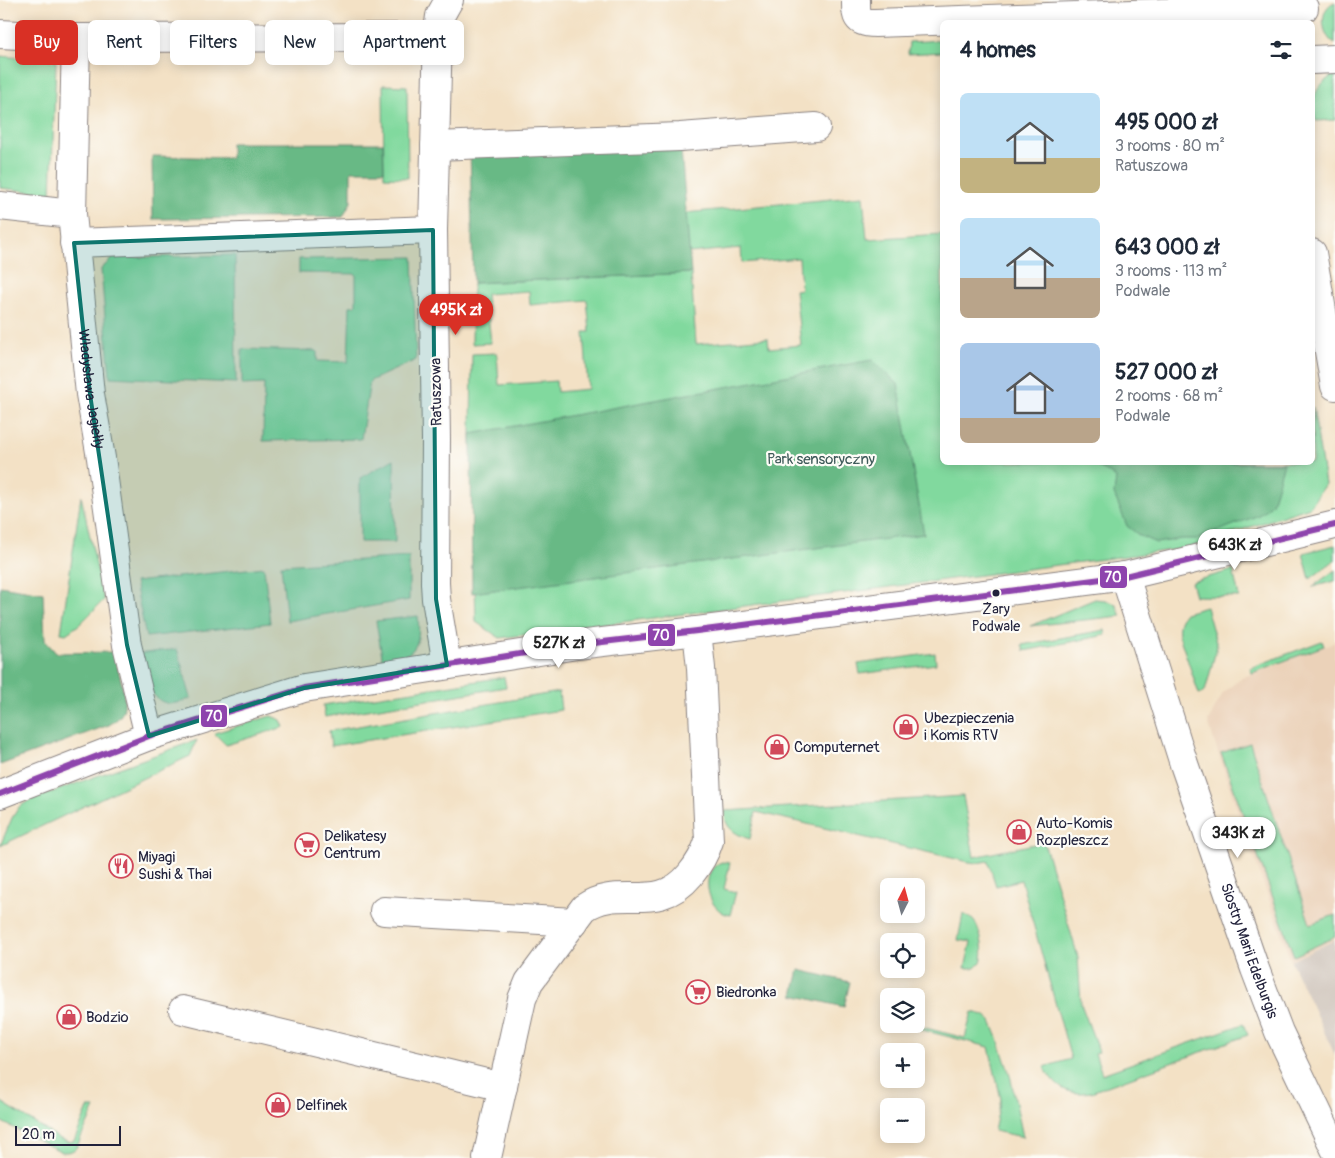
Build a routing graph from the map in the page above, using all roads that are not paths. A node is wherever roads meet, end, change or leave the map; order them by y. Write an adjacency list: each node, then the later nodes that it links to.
1 (449, 0): 4 (street, Ratuszowa)
2 (856, 0): 6 (street)
3 (1304, 10): 5 (street)
4 (439, 20)
5 (999, 20)
6 (940, 22)
7 (0, 34): 8 (street)
8 (15, 35)
9 (344, 37): 10 (street)
10 (78, 38)
11 (1335, 59): 12 (street)
12 (1315, 60)
13 (75, 65): 18 (street, Władysława Jagiełły)
14 (436, 65): 16 (street, Ratuszowa)
15 (816, 127): 16 (street)
16 (435, 146): 19 (street, Ratuszowa)
17 (0, 206): 18 (street)
18 (72, 214): 20 (street, Władysława Jagiełły)
19 (434, 230): 20 (street); 26 (street, Ratuszowa)
20 (74, 243): 27 (street, Władysława Jagiełły)
21 (1315, 270): 22 (street)
22 (1335, 386)
23 (1335, 525): 24 (street)
24 (1125, 576): 25 (street); 33 (street, Siostry Marii Edelburgis)
25 (697, 631): 26 (street); 30 (street)
26 (447, 665): 27 (street)
27 (149, 736): 28 (street)
28 (0, 794)
29 (384, 912): 30 (street)
30 (574, 922): 32 (street)
31 (182, 1010): 32 (street)
32 (503, 1087): 34 (street)
33 (1335, 1149)
34 (487, 1158)

